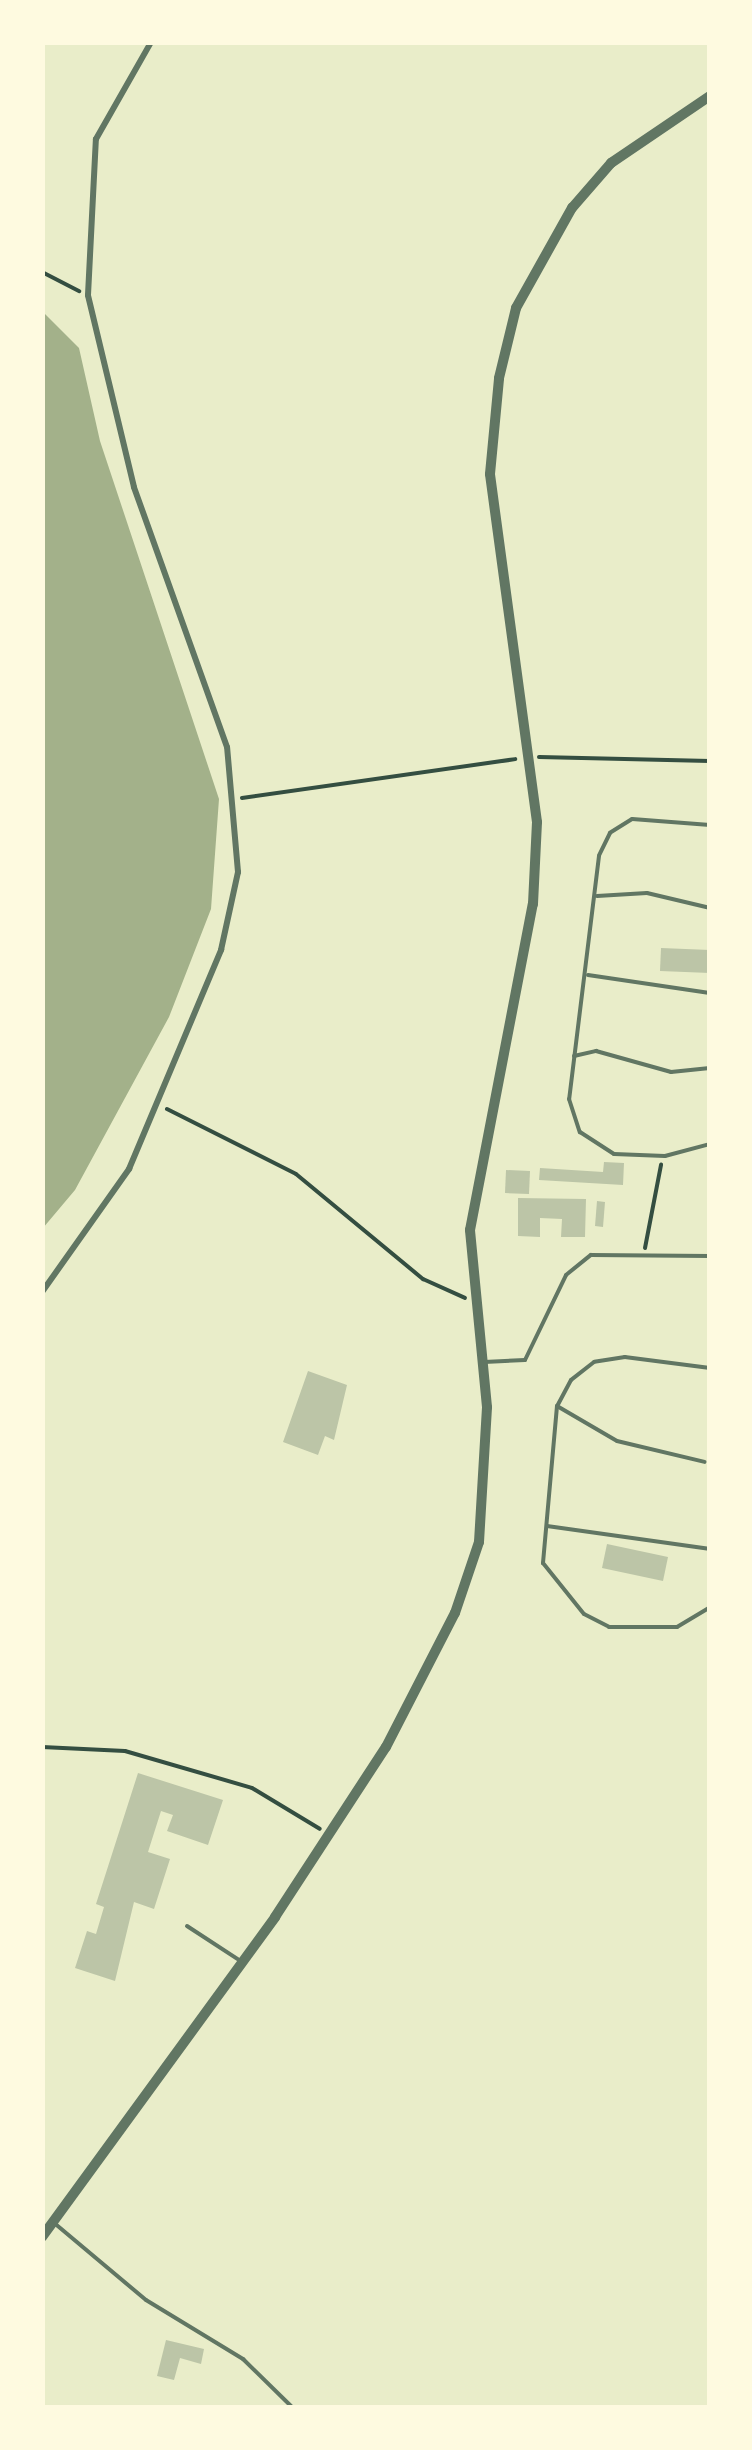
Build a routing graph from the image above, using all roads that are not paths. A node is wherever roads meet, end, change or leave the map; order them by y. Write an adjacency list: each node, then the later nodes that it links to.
1 (150, 42): 12 (street)
2 (710, 96): 13 (street)
3 (710, 825): 4 (lane)
4 (597, 896): 5 (lane); 6 (lane)
5 (710, 908)
6 (588, 975): 7 (lane); 8 (lane)
7 (710, 993)
8 (574, 1056): 9 (lane); 10 (lane)
9 (710, 1068)
10 (710, 1144)
11 (710, 1256): 13 (lane)
12 (42, 1292)
13 (484, 1362): 22 (street)
14 (710, 1368): 15 (lane)
15 (556, 1406): 17 (lane); 18 (lane)
16 (710, 1453): 17 (lane)
17 (707, 1462)
18 (548, 1526): 19 (lane); 20 (lane)
19 (710, 1548)
20 (710, 1607)
21 (187, 1926): 22 (lane)
22 (243, 1963): 23 (street)
23 (53, 2222): 24 (street); 25 (lane)
24 (42, 2237)
25 (292, 2408)

